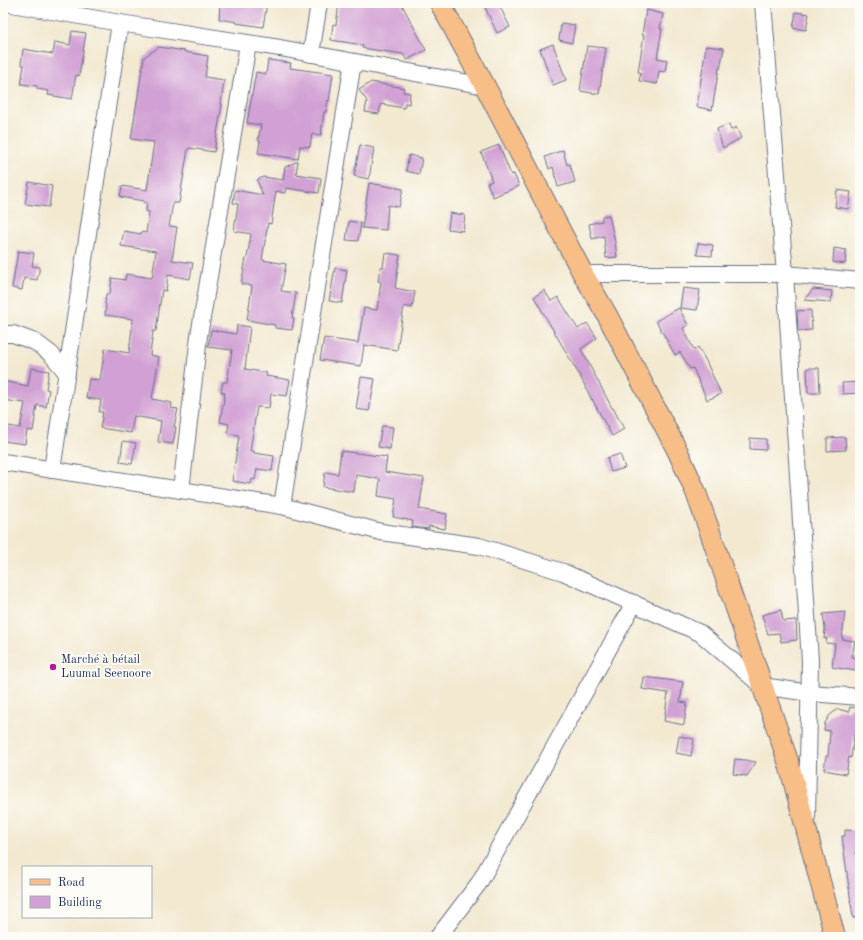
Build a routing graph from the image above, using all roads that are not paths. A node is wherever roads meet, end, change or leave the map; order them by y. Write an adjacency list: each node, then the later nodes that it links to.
1 (6, 3): 5 (street)
2 (319, 3): 7 (street)
3 (440, 3): 9 (main road)
4 (763, 3): 11 (street)
5 (120, 23): 6 (street); 14 (street)
6 (248, 44): 7 (street); 17 (street)
7 (311, 54): 8 (street)
8 (353, 62): 9 (street); 18 (street)
9 (485, 86): 10 (main road)
10 (583, 274): 11 (street); 20 (main road)
11 (785, 274): 12 (street); 21 (street)
12 (860, 281)
13 (3, 334): 14 (street)
14 (67, 373): 16 (street)
15 (3, 462): 16 (street)
16 (52, 470): 17 (street)
17 (181, 490): 18 (street)
18 (282, 506): 19 (street)
19 (634, 603): 20 (street); 24 (street)
20 (762, 686): 21 (street); 23 (main road)
21 (810, 693): 22 (street); 23 (street)
22 (860, 696)
23 (807, 829): 25 (main road)
24 (438, 937)
25 (835, 937)

